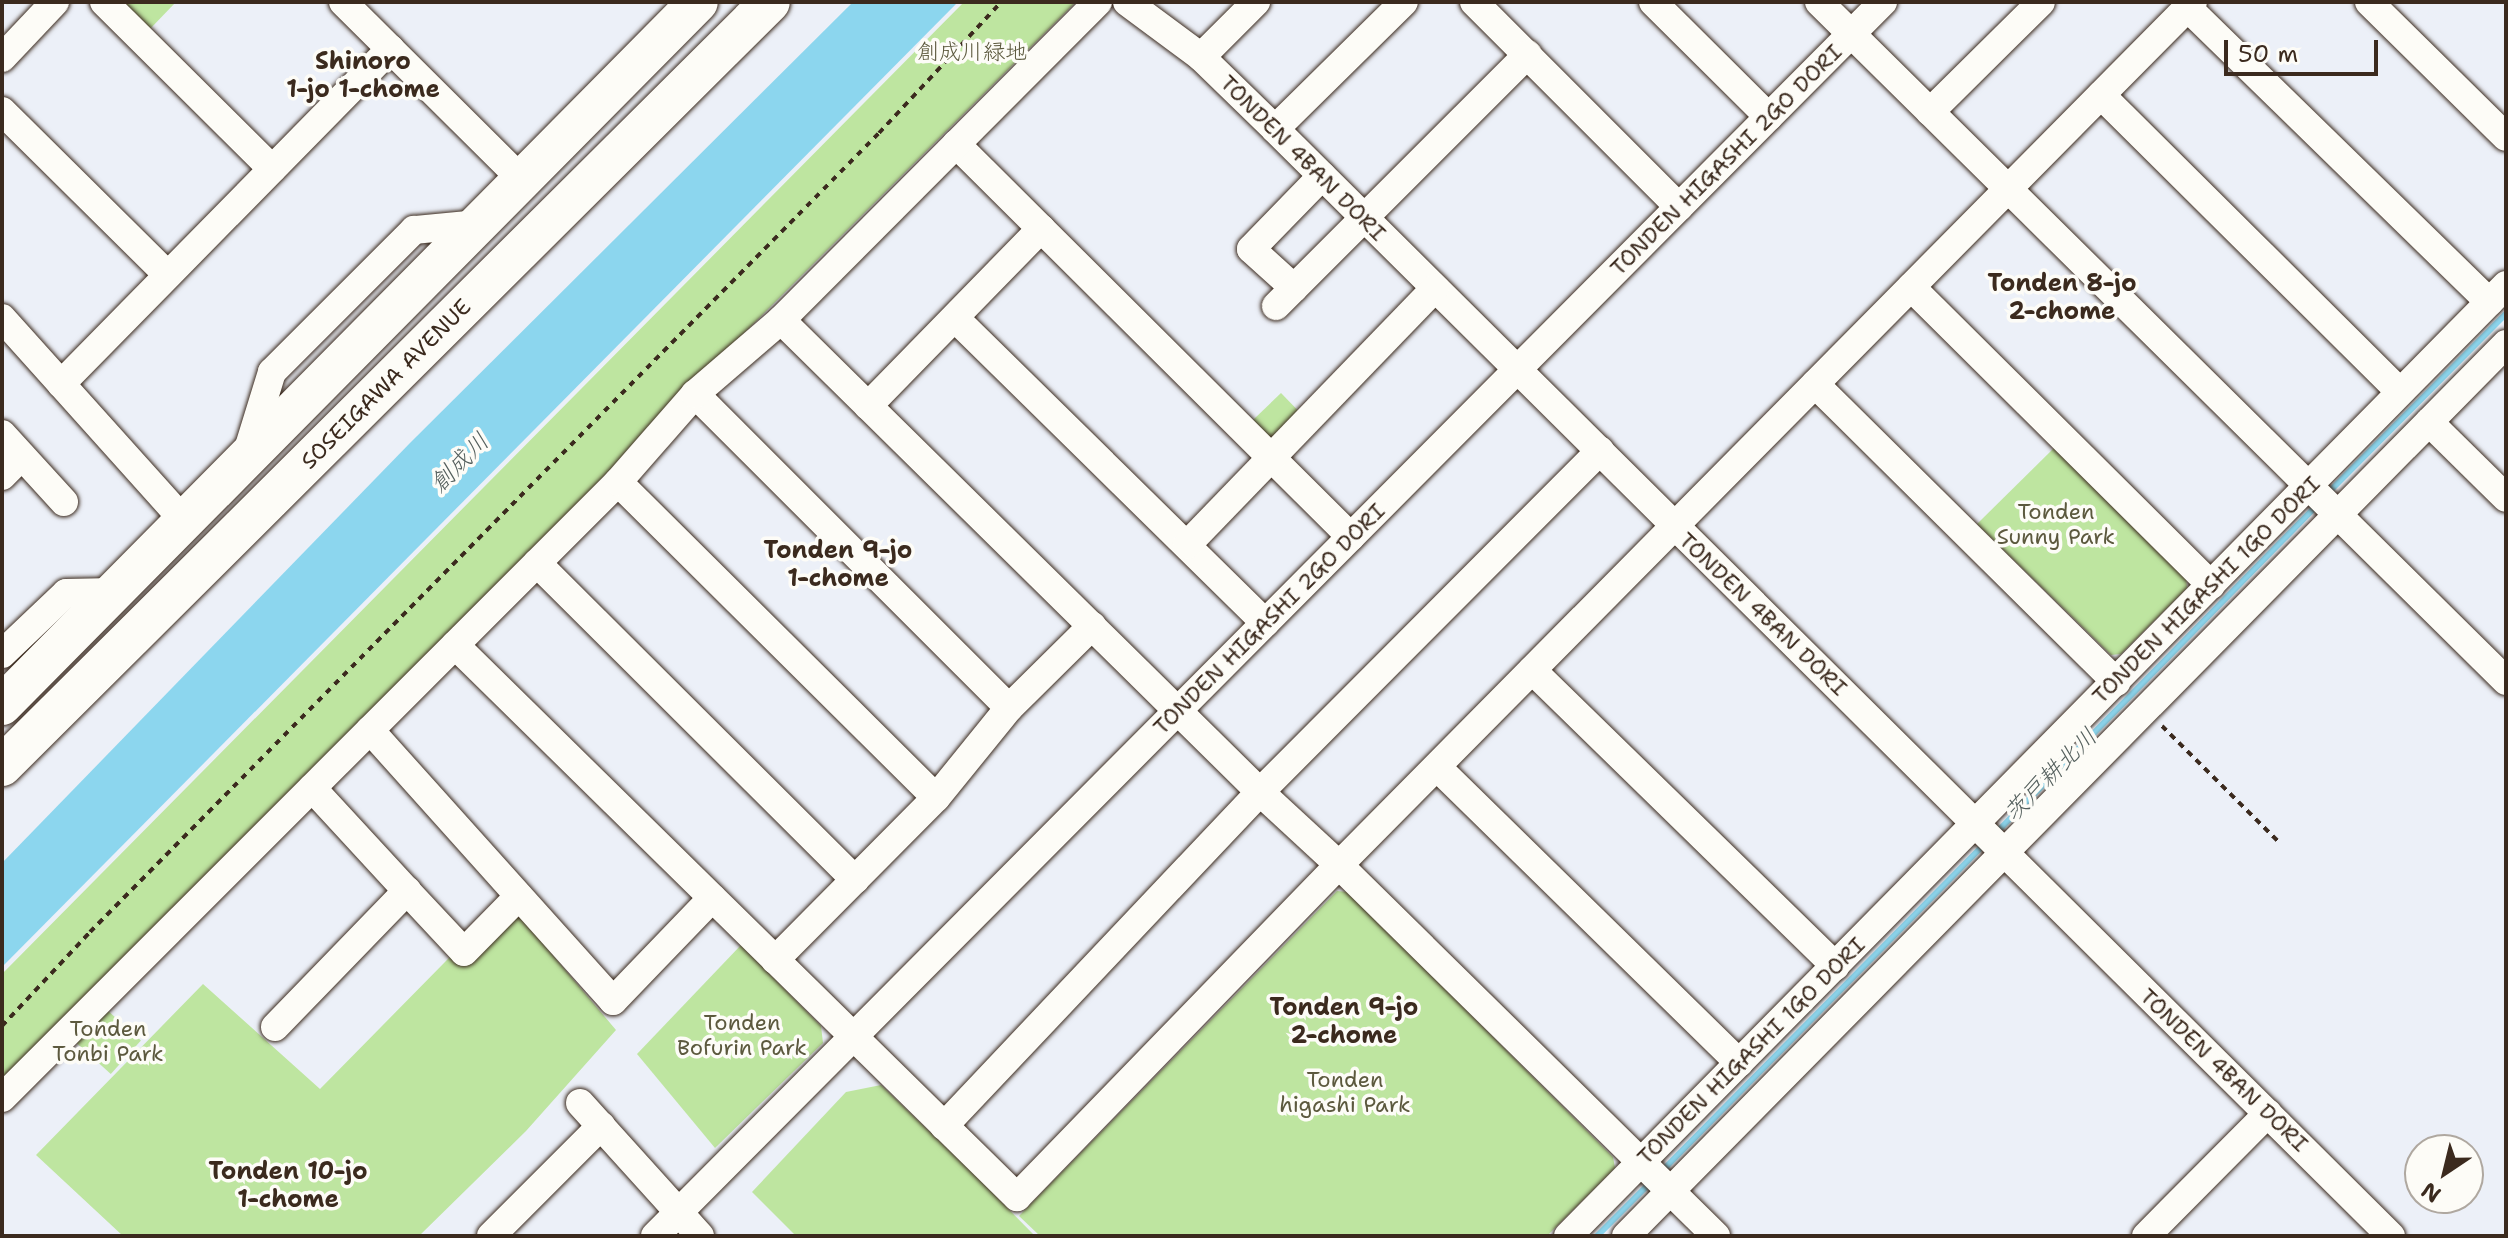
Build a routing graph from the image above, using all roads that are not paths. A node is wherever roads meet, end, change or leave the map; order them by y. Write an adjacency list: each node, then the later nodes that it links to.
1 (55, 2): 21 (street)
2 (104, 2): 29 (street)
3 (343, 2): 18 (street)
4 (698, 2): 31 (highway)
5 (770, 2): 78 (highway, SOSEIGAWA AVENUE)
6 (1098, 2): 28 (street)
7 (1127, 2): 20 (street, TONDEN 4BAN DORI)
8 (1256, 2): 20 (street)
9 (1404, 2): 26 (street)
10 (1474, 2): 19 (street)
11 (1653, 2): 25 (street)
12 (1819, 2): 17 (street)
13 (1883, 2): 17 (street, TONDEN HIGASHI 2GO DORI)
14 (2041, 2): 24 (street)
15 (2369, 2): 27 (street)
16 (2190, 5): 22 (street); 39 (street)
17 (1851, 34): 24 (street); 25 (street, TONDEN HIGASHI 2GO DORI)
18 (390, 49): 29 (street); 31 (street)
19 (1528, 54): 33 (street); 34 (street)
20 (1201, 57): 26 (street, TONDEN 4BAN DORI)
21 (2, 58)
22 (2101, 95): 32 (street); 47 (street)
23 (2, 111): 36 (street)
24 (1930, 112): 32 (street)
25 (1769, 117): 33 (street, TONDEN HIGASHI 2GO DORI)
26 (1275, 129): 30 (street, TONDEN 4BAN DORI)
27 (2506, 137)
28 (956, 144): 35 (street); 42 (street)
29 (272, 169): 36 (street)
30 (1322, 176): 34 (street, TONDEN 4BAN DORI); 34 (street)
31 (522, 180): 60 (highway)
32 (2008, 189): 37 (street); 58 (street)
33 (1679, 207): 44 (street, TONDEN HIGASHI 2GO DORI)
34 (1364, 218): 38 (street, TONDEN 4BAN DORI)
35 (1041, 229): 41 (street); 54 (street)
36 (168, 275): 45 (street)
37 (1911, 287): 46 (street); 65 (street)
38 (1435, 288): 44 (street, TONDEN 4BAN DORI); 54 (street)
39 (2498, 294): 47 (street, TONDEN HIGASHI 1GO DORI)
40 (2, 318): 45 (street)
41 (955, 318): 49 (street); 63 (street)
42 (781, 320): 48 (street); 49 (street)
43 (2506, 344): 50 (street, TONDEN HIGASHI 1GO DORI)
44 (1517, 370): 52 (street, TONDEN 4BAN DORI); 62 (street, TONDEN HIGASHI 2GO DORI)
45 (61, 384): 60 (street)
46 (1815, 384): 61 (street); 73 (street)
47 (2400, 392): 58 (street, TONDEN HIGASHI 1GO DORI)
48 (695, 394): 56 (street); 75 (street)
49 (868, 406): 68 (street)
50 (2429, 422): 57 (street); 58 (street, TONDEN HIGASHI 1GO DORI)
51 (2, 434): 53 (street)
52 (1600, 451): 61 (street, TONDEN 4BAN DORI); 81 (street)
53 (22, 456): 55 (street); 59 (street)
54 (1271, 457): 62 (street); 63 (street)
55 (2, 476)
56 (618, 482): 64 (street); 82 (street)
57 (2506, 498)
58 (2322, 501): 65 (street, TONDEN HIGASHI 1GO DORI); 72 (street); 83 (street, TONDEN HIGASHI 1GO DORI)
59 (64, 502)
60 (184, 521): 66 (highway)
61 (1674, 527): 71 (street); 83 (street, TONDEN 4BAN DORI)
62 (1351, 537): 67 (street, TONDEN HIGASHI 2GO DORI)
63 (1187, 545): 67 (street)
64 (537, 563): 69 (street); 85 (street)
65 (2211, 585): 73 (street, TONDEN HIGASHI 1GO DORI)
66 (114, 592): 70 (street); 74 (highway)
67 (1265, 623): 76 (street, TONDEN HIGASHI 2GO DORI)
68 (1092, 626): 75 (street); 76 (street)
69 (455, 645): 77 (street); 88 (street)
70 (2, 654)
71 (1532, 670): 79 (street); 90 (street)
72 (2506, 681)
73 (2116, 682): 83 (street, TONDEN HIGASHI 1GO DORI)
74 (2, 705)
75 (1009, 708): 82 (street)
76 (1178, 711): 81 (street); 92 (street, TONDEN HIGASHI 2GO DORI)
77 (370, 730): 80 (street); 87 (street)
78 (2, 766)
79 (1437, 767): 84 (street); 93 (street)
80 (312, 788): 86 (street); 94 (street)
81 (1260, 792): 84 (street); 98 (street)
82 (936, 798): 85 (street)
83 (1991, 836): 90 (street, TONDEN HIGASHI 1GO DORI); 96 (street, TONDEN 4BAN DORI); 99 (street, TONDEN HIGASHI 1GO DORI)
84 (1339, 865): 98 (street); 99 (street)
85 (855, 880): 89 (street)
86 (407, 891): 87 (street); 91 (street)
87 (519, 896): 88 (street)
88 (712, 898): 89 (street)
89 (775, 960): 92 (street)
90 (1835, 966): 93 (street, TONDEN HIGASHI 1GO DORI)
91 (275, 1027)
92 (853, 1037): 98 (street); 100 (street, TONDEN HIGASHI 2GO DORI)
93 (1739, 1063): 99 (street, TONDEN HIGASHI 1GO DORI)
94 (2, 1098)
95 (580, 1103): 97 (street)
96 (2268, 1113): 107 (street); 108 (street, TONDEN 4BAN DORI)
97 (601, 1126): 100 (street); 101 (street)
98 (944, 1126)
99 (1656, 1176): 104 (street, TONDEN HIGASHI 1GO DORI); 105 (street, TONDEN HIGASHI 1GO DORI); 106 (street)
100 (678, 1212): 102 (street, TONDEN HIGASHI 2GO DORI); 103 (street)
101 (491, 1236)
102 (655, 1236)
103 (700, 1236)
104 (1568, 1236)
105 (1626, 1236)
106 (1716, 1236)
107 (2146, 1236)
108 (2391, 1236)

